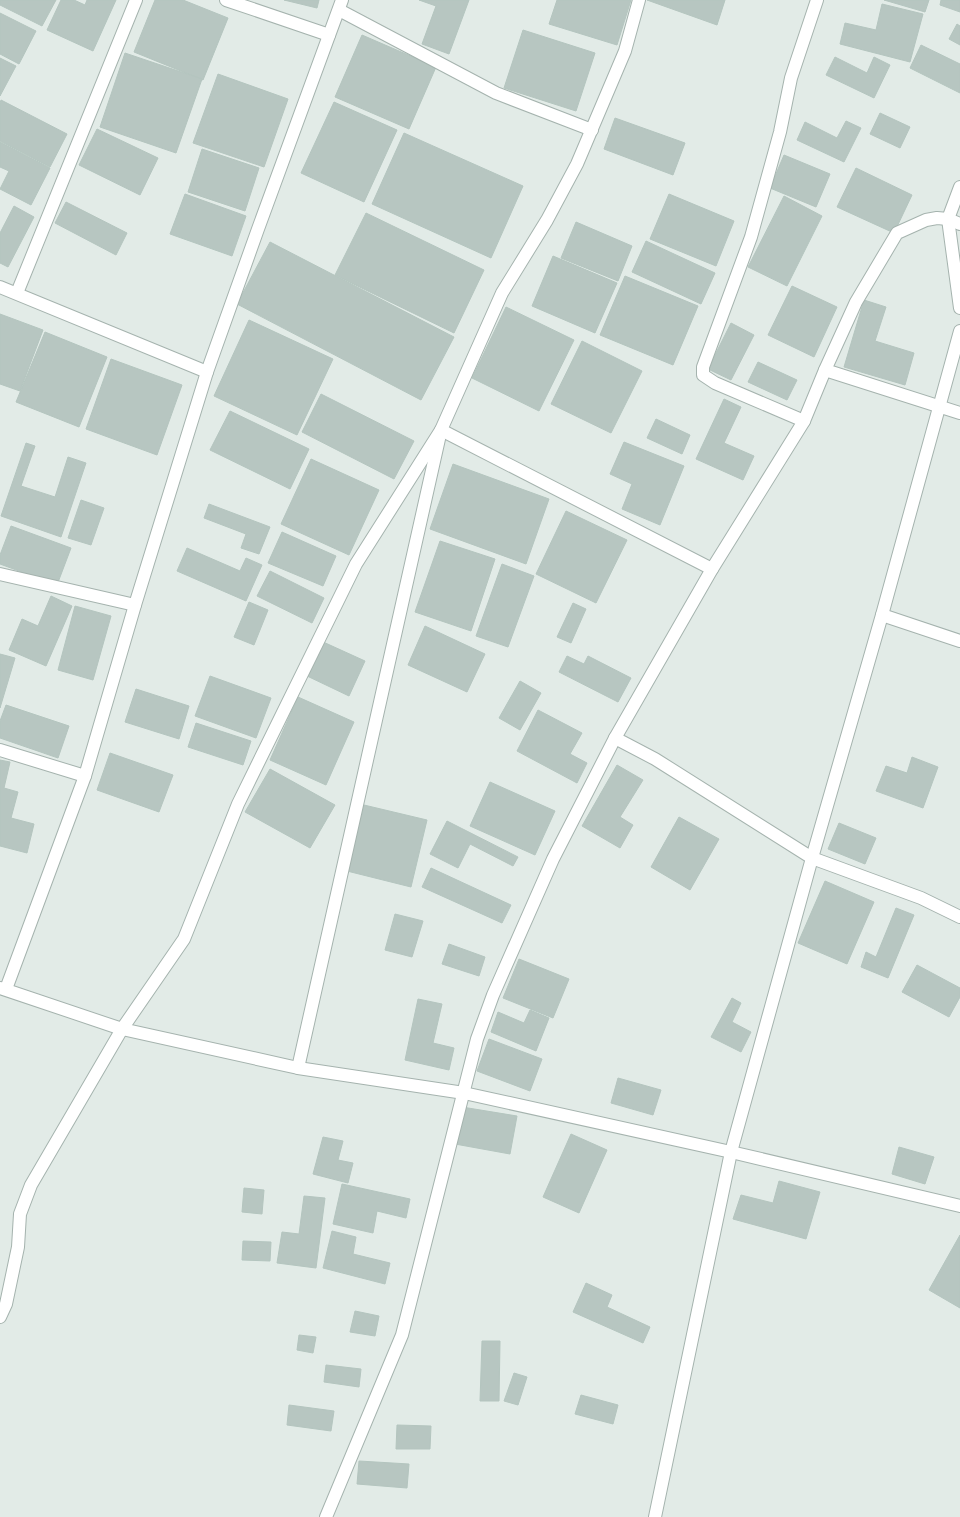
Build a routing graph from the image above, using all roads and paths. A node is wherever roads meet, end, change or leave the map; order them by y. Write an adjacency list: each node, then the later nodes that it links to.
1 (136, 0): 12 (street)
2 (226, 0): 6 (street)
3 (639, 0): 7 (street)
4 (817, 0): 19 (street)
5 (340, 5): 6 (street); 7 (street)
6 (329, 35): 16 (street)
7 (592, 130): 20 (street)
8 (960, 187): 9 (street)
9 (948, 219): 10 (street); 13 (street); 15 (street)
10 (960, 224)
11 (0, 287): 12 (street)
12 (17, 293): 16 (street)
13 (960, 308)
14 (960, 331): 17 (street)
15 (825, 370): 17 (street); 19 (street)
16 (207, 372): 23 (street)
17 (939, 406): 18 (street); 24 (street)
18 (960, 413)
19 (804, 421): 21 (street)
20 (441, 430): 21 (street); 32 (street); 33 (street)
21 (712, 569): 26 (street)
22 (0, 574): 23 (street)
23 (136, 604): 28 (street)
24 (882, 615): 25 (street); 29 (street)
25 (960, 641)
26 (615, 738): 29 (street); 34 (street)
27 (0, 750): 28 (street)
28 (84, 776): 31 (street)
29 (812, 858): 30 (street); 35 (street)
30 (960, 917)
31 (3, 989): 32 (street)
32 (122, 1029): 33 (street); 37 (street)
33 (298, 1068): 34 (street)
34 (464, 1093): 35 (street); 38 (street)
35 (731, 1152): 36 (street); 39 (street)
36 (960, 1206)
37 (0, 1318)
38 (326, 1517)
39 (655, 1517)

